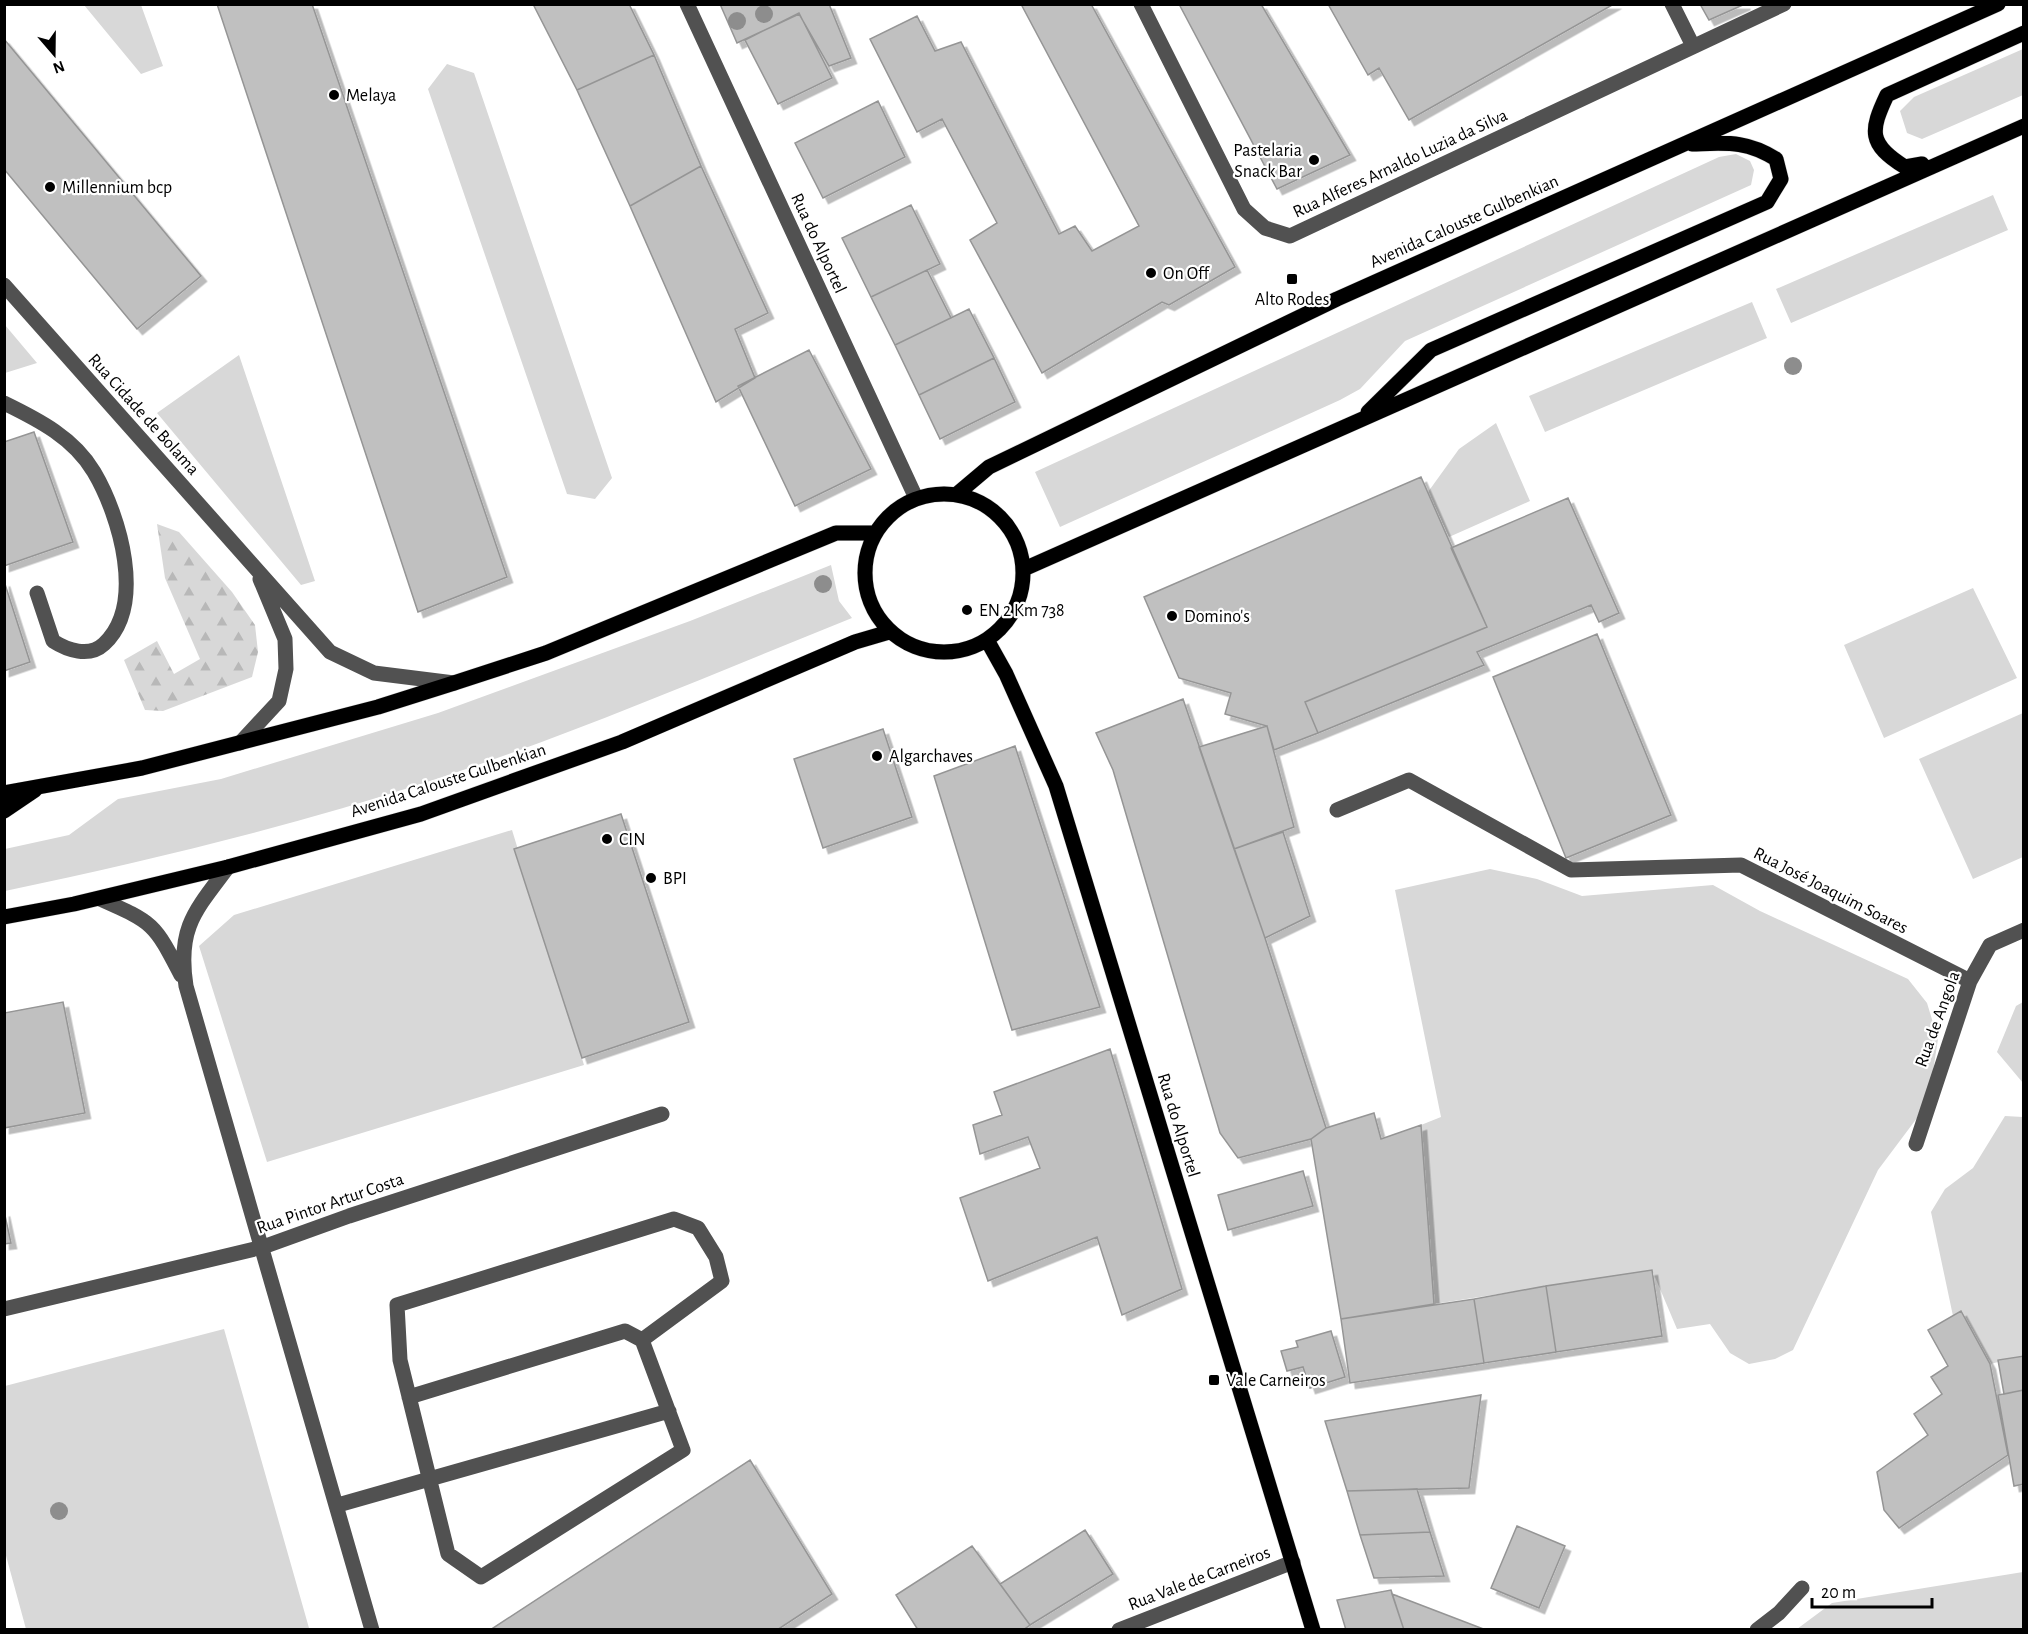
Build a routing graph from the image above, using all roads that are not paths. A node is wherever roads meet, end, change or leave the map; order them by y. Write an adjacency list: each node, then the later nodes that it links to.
1 (687, 4): 15 (street, Rua do Alportel)
2 (1141, 4): 7 (street, Rua Alferes Arnaldo Luzia da Silva)
3 (1672, 4): 7 (street)
4 (1784, 4): 7 (street, Rua Alferes Arnaldo Luzia da Silva)
5 (1998, 4): 9 (main road, Avenida Calouste Gulbenkian)
6 (2024, 33): 10 (main road)
7 (1693, 46)
8 (2024, 126): 10 (main road)
9 (1682, 145): 13 (main road); 14 (main road, Avenida Calouste Gulbenkian)
10 (1951, 157): 13 (main road)
11 (4, 285): 17 (street, Rua Cidade de Bolama)
12 (4, 403): 19 (street)
13 (1362, 419): 18 (main road)
14 (957, 494): 15 (main road); 18 (main road)
15 (916, 498): 16 (main road)
16 (875, 533): 20 (main road); 22 (main road)
17 (255, 568): 22 (street, Rua Cidade de Bolama); 23 (street)
18 (1024, 569): 21 (main road)
19 (37, 593)
20 (889, 632): 21 (main road); 28 (main road, Avenida Calouste Gulbenkian)
21 (987, 640): 43 (main road, Rua do Alportel)
22 (454, 683): 23 (main road)
23 (240, 743): 24 (main road)
24 (38, 788): 25 (main road); 27 (main road)
25 (4, 792)
26 (1337, 810): 32 (street, Rua José Joaquim Soares)
27 (4, 811)
28 (228, 867): 29 (main road, Avenida Calouste Gulbenkian); 33 (street)
29 (100, 898): 30 (main road, Avenida Calouste Gulbenkian); 33 (street)
30 (4, 917)
31 (2024, 930): 32 (street, Rua de Angola)
32 (1970, 981): 35 (street, Rua de Angola)
33 (186, 986): 36 (street)
34 (662, 1114): 36 (street, Rua Pintor Artur Costa)
35 (1916, 1144)
36 (263, 1247): 37 (street, Rua Pintor Artur Costa); 42 (street)
37 (4, 1309)
38 (642, 1340): 39 (street); 39 (street); 40 (street)
39 (410, 1397): 41 (street)
40 (669, 1411): 41 (street); 41 (street)
41 (430, 1481): 42 (street)
42 (338, 1505): 45 (street)
43 (1293, 1562): 46 (street, Rua Vale de Carneiros); 47 (main road, Rua do Alportel)
44 (1802, 1588): 48 (street)
45 (372, 1629)
46 (1119, 1629)
47 (1313, 1629)
48 (1757, 1629)

